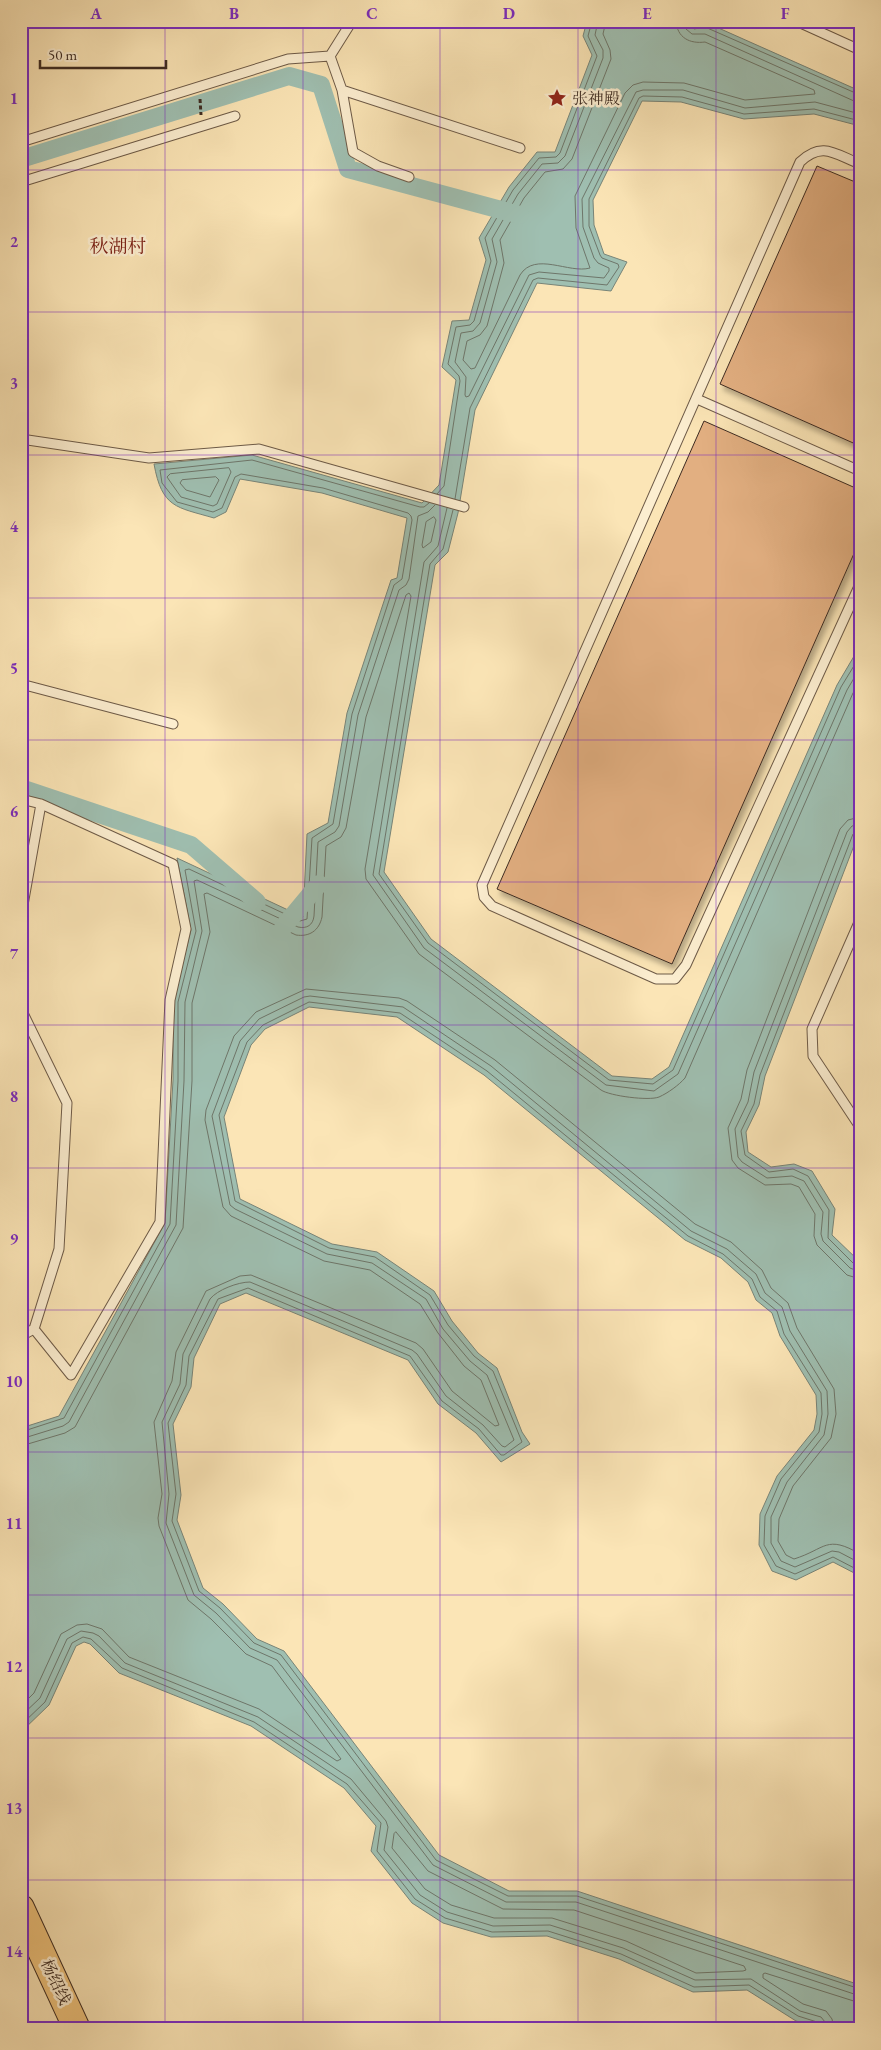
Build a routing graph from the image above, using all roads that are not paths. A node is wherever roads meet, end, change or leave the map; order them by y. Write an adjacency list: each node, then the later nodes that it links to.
1 (352, 21): 4 (lane)
2 (796, 21): 3 (lane)
3 (860, 50)
4 (330, 56): 5 (lane); 7 (lane)
5 (342, 90): 8 (lane); 10 (lane)
6 (235, 116): 11 (lane)
7 (21, 142)
8 (520, 148)
9 (860, 164): 12 (lane)
10 (409, 177)
11 (21, 182)
12 (697, 399): 14 (lane); 16 (lane)
13 (21, 440): 15 (lane)
14 (860, 472)
15 (464, 507)
16 (860, 584)
17 (21, 684): 18 (lane)
18 (173, 724)
19 (21, 799): 20 (lane)
20 (41, 804): 22 (lane); 25 (lane)
21 (860, 920): 24 (lane)
22 (21, 944)
23 (21, 1009): 25 (lane)
24 (860, 1127)
25 (34, 1328): 26 (lane)
26 (21, 1336)
27 (21, 1908): 28 (main road, 杨绍线)
28 (77, 2029)

